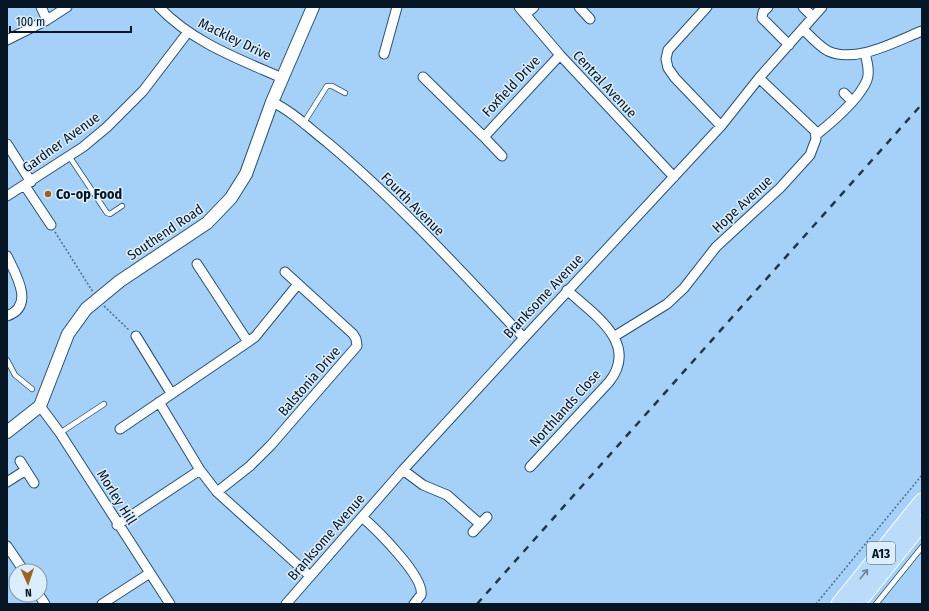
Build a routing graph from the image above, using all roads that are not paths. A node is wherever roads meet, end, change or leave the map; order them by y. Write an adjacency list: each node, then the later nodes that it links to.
1 (41, 7): 15 (street)
2 (67, 7): 15 (street)
3 (159, 7): 18 (street, Mackley Drive)
4 (313, 7): 25 (street, Southend Road)
5 (397, 7): 22 (street)
6 (534, 7): 12 (street)
7 (579, 7): 14 (street)
8 (707, 7): 32 (street)
9 (768, 7): 20 (street)
10 (804, 7): 13 (street)
11 (822, 7): 13 (street, Branksome Avenue)
12 (523, 10): 23 (street, Central Avenue)
13 (813, 17): 16 (street, Branksome Avenue)
14 (590, 19)
15 (47, 20): 19 (street)
16 (803, 29): 20 (street, Branksome Avenue); 21 (street)
17 (922, 31): 21 (street)
18 (188, 32): 25 (street, Mackley Drive); 36 (street, Gardner Avenue)
19 (7, 40)
20 (788, 45): 26 (street, Branksome Avenue)
21 (866, 53): 29 (street)
22 (384, 54)
23 (560, 55): 34 (street, Foxfield Drive); 38 (street, Central Avenue)
24 (423, 77): 34 (street, Foxfield Drive)
25 (282, 78): 30 (street, Southend Road)
26 (759, 78): 32 (street, Branksome Avenue); 33 (street)
27 (345, 93): 31 (lane)
28 (844, 93): 29 (street)
29 (852, 101): 33 (street)
30 (272, 102): 31 (street, Fourth Avenue); 58 (street, Southend Road)
31 (303, 124): 51 (street, Fourth Avenue)
32 (721, 126): 38 (street, Branksome Avenue)
33 (816, 135): 50 (street, Hope Avenue)
34 (484, 137): 37 (street, Foxfield Drive)
35 (7, 144): 39 (street)
36 (69, 156): 39 (street, Gardner Avenue); 41 (lane)
37 (502, 156)
38 (674, 177): 47 (street, Branksome Avenue)
39 (28, 184): 40 (street, Gardner Avenue); 42 (street)
40 (7, 196)
41 (122, 206)
42 (50, 225)
43 (7, 256): 48 (street)
44 (197, 264): 52 (street)
45 (285, 272): 46 (street, Balstonia Drive)
46 (298, 284): 52 (street); 69 (street, Balstonia Drive)
47 (567, 290): 50 (street); 51 (street, Branksome Avenue)
48 (7, 316)
49 (136, 336): 55 (street)
50 (615, 336): 63 (street, Northlands Close)
51 (524, 338): 66 (street, Branksome Avenue)
52 (248, 342): 55 (street)
53 (7, 360): 54 (lane)
54 (32, 388)
55 (172, 393): 56 (street)
56 (158, 402): 59 (street); 65 (street)
57 (104, 404): 61 (lane)
58 (40, 406): 60 (street); 61 (street, Morley Hill)
59 (120, 429)
60 (7, 432)
61 (60, 433): 73 (street, Morley Hill)
62 (20, 461): 64 (street)
63 (530, 468)
64 (26, 470): 67 (street); 68 (street)
65 (200, 470): 69 (street); 73 (street)
66 (403, 470): 71 (street, Branksome Avenue); 74 (street)
67 (7, 482)
68 (34, 483)
69 (217, 492): 79 (street)
70 (922, 501): 84 (highway, A13, one-way to 70)
71 (362, 517): 79 (street, Branksome Avenue); 83 (street)
72 (922, 522): 85 (highway, A13)
73 (118, 525): 78 (street, Morley Hill)
74 (473, 532)
75 (7, 546): 77 (street)
76 (922, 547): 86 (lane)
77 (19, 563)
78 (150, 573): 80 (street); 81 (street, Morley Hill)
79 (310, 576): 82 (street, Branksome Avenue)
80 (102, 604)
81 (170, 604)
82 (286, 604)
83 (414, 604)
84 (839, 604)
85 (857, 604)
86 (876, 604)

